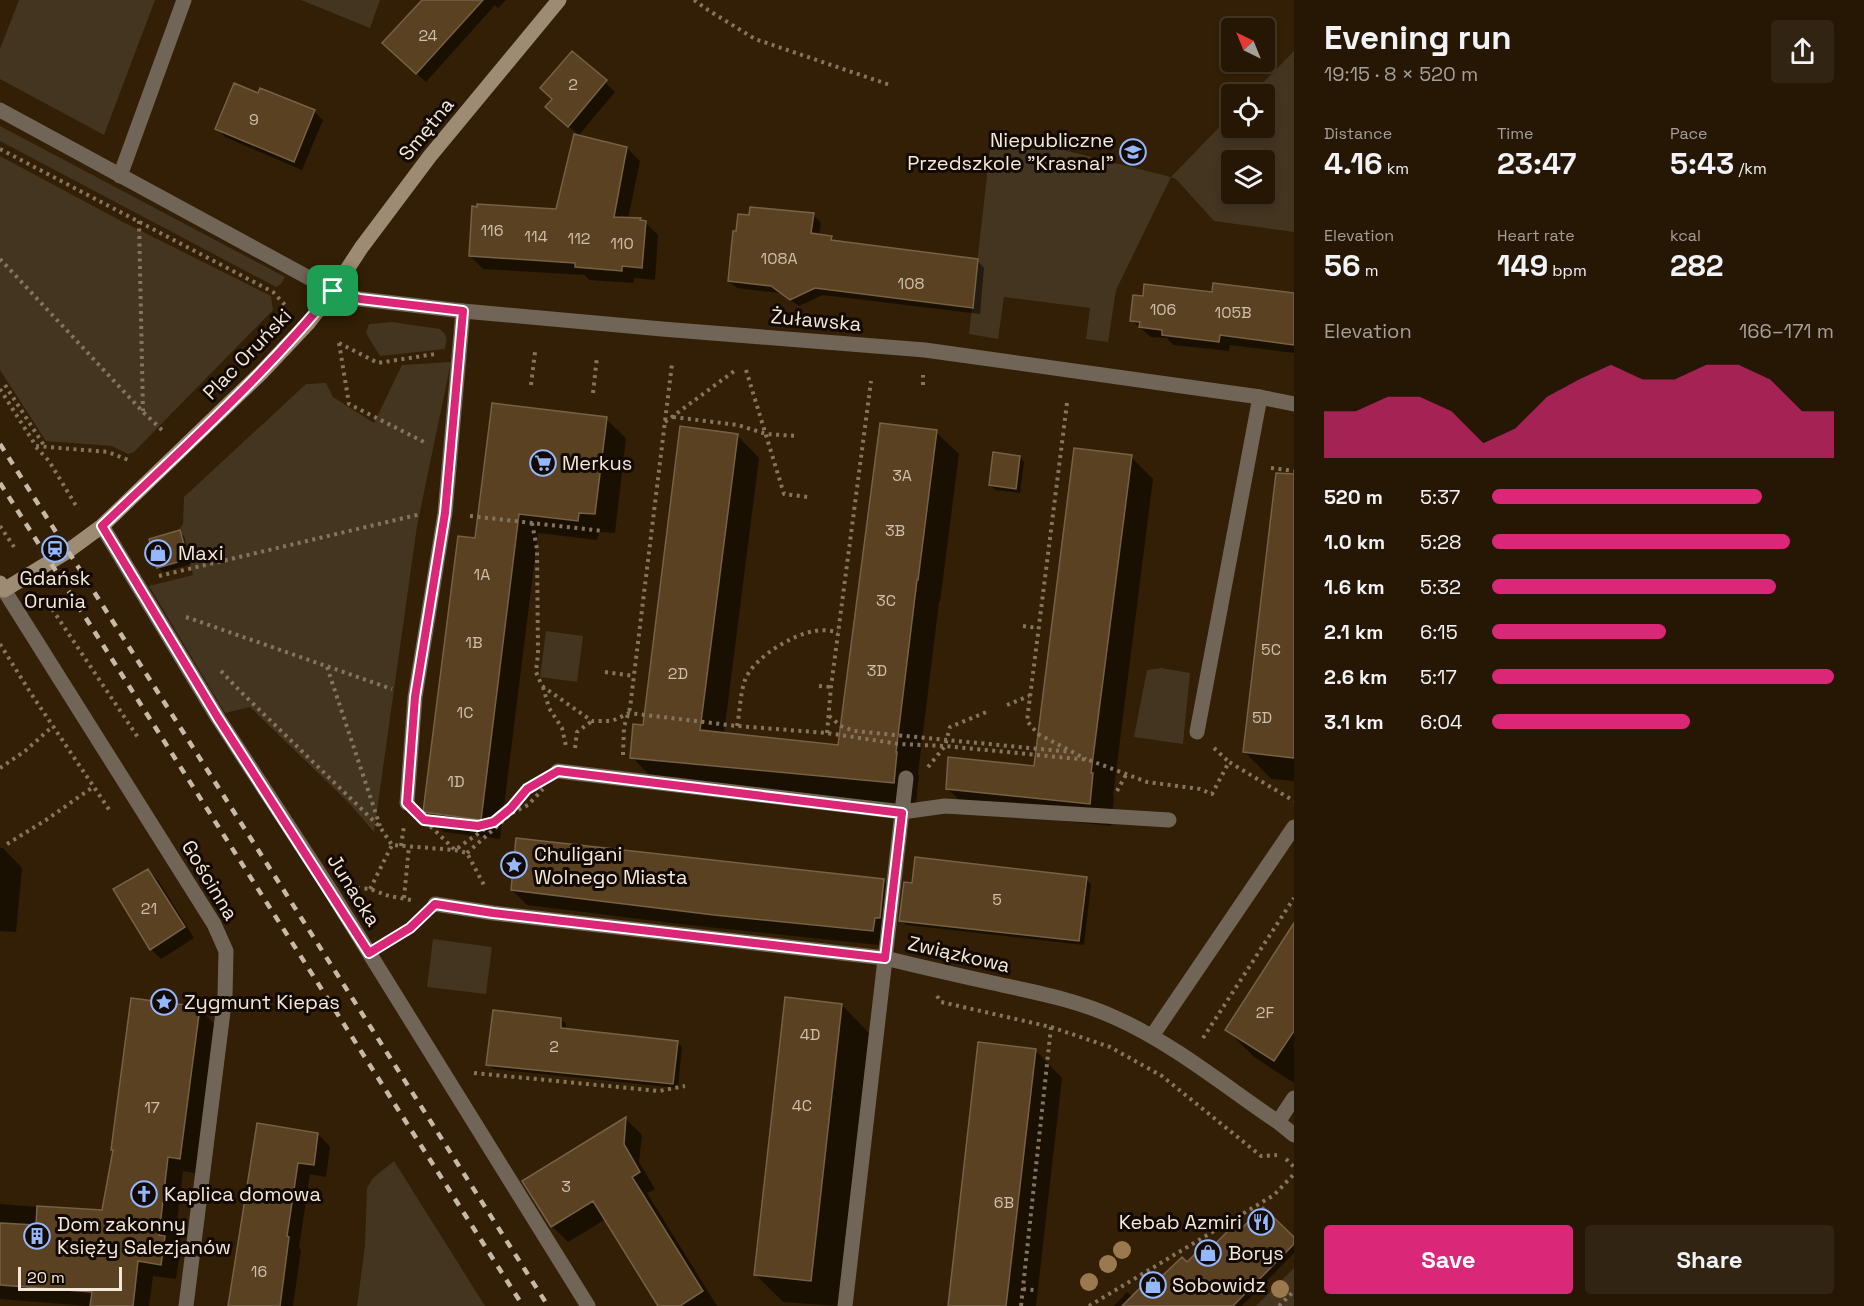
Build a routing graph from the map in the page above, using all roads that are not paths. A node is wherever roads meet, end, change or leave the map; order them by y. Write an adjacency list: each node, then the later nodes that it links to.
1 (184, 0): 4 (street)
2 (559, 0): 5 (street, Smętna)
3 (0, 110): 4 (street)
4 (120, 176): 5 (street)
5 (333, 291): 6 (street, Żuławska); 9 (street, Plac Oruński)
6 (463, 311): 7 (street, Żuławska); 14 (street)
7 (1260, 397): 8 (street, Żuławska); 11 (street)
8 (1294, 404)
9 (102, 526): 10 (street, Plac Oruński); 25 (street, Junacka)
10 (2, 586): 24 (street, Gościnna)
11 (1197, 732)
12 (558, 771): 15 (street)
13 (906, 778): 15 (street)
14 (407, 803)
15 (902, 813): 16 (street); 19 (street)
16 (1169, 820)
17 (1294, 827): 20 (street)
18 (435, 904): 19 (street, Związkowa)
19 (885, 958): 20 (street, Związkowa); 26 (street)
20 (1152, 1036): 22 (street, Związkowa)
21 (1294, 1098): 22 (street)
22 (1278, 1122): 23 (street, Związkowa)
23 (1294, 1135)
24 (186, 1306)
25 (588, 1306)
26 (845, 1306)

